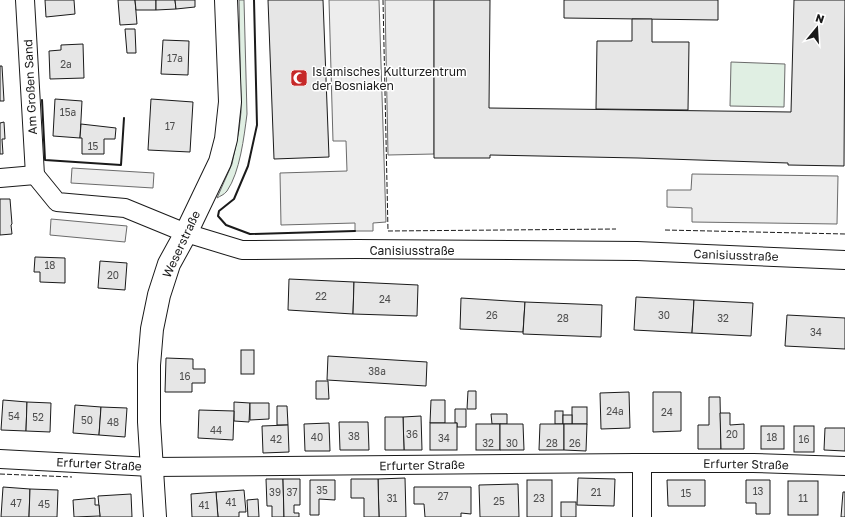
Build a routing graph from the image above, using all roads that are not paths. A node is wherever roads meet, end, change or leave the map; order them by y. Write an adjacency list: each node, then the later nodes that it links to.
1 (25, 0): 3 (street, Am Großen Sand)
2 (226, 0): 5 (street, Weserstraße)
3 (35, 175): 4 (street); 5 (street, Canisiusstraße)
4 (0, 178)
5 (186, 233): 6 (street, Canisiusstraße); 10 (street, Weserstraße)
6 (845, 260)
7 (0, 459): 10 (street, Erfurter Straße)
8 (642, 464): 9 (street, Erfurter Straße); 10 (street, Erfurter Straße); 12 (street)
9 (845, 466)
10 (152, 467): 11 (street, Weserstraße)
11 (155, 517)
12 (642, 517)

